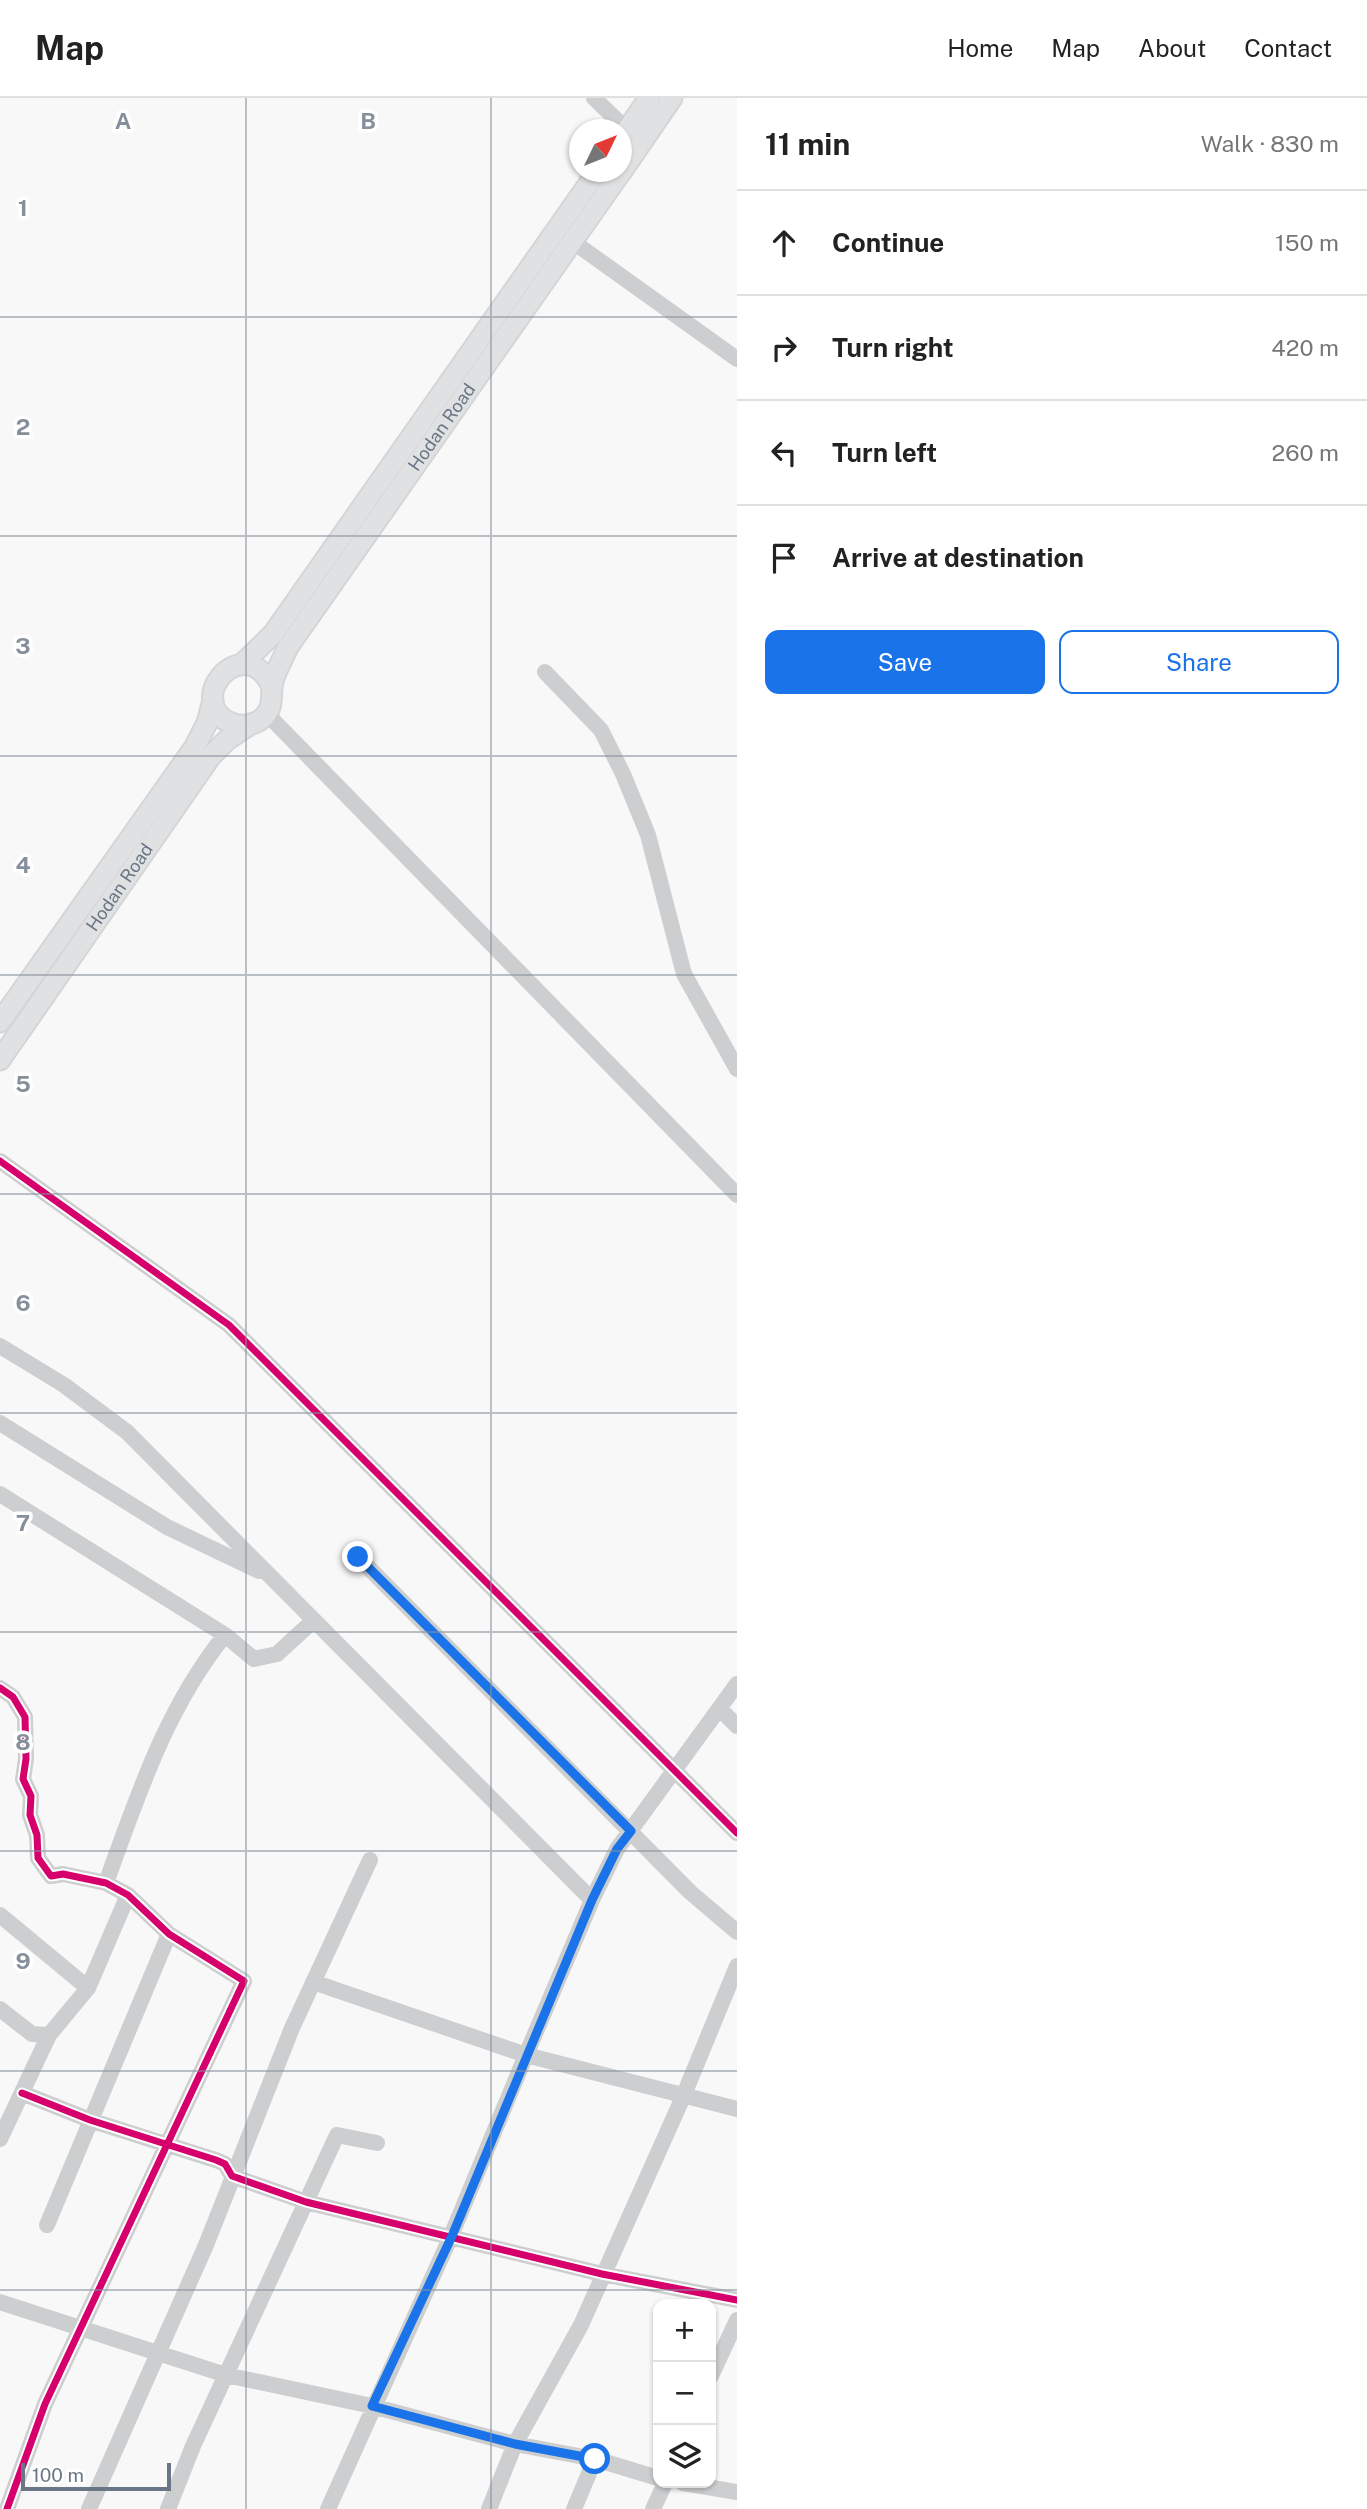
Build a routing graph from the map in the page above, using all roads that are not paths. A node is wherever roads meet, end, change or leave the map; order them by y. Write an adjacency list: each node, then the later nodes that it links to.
1 (594, 98): 4 (street)
2 (649, 98): 5 (main road)
3 (672, 98): 6 (main road, Hodan Road)
4 (612, 119)
5 (632, 122)
6 (632, 155)
7 (590, 182): 11 (main road, Hodan Road)
8 (613, 182): 9 (main road, Hodan Road)
9 (572, 242): 10 (street); 13 (main road, Hodan Road)
10 (737, 359)
11 (241, 665): 13 (main road); 14 (main road, Hodan Road)
12 (545, 672): 18 (street)
13 (272, 686): 15 (main road, Hodan Road)
14 (213, 700): 15 (main road); 16 (main road, Hodan Road)
15 (259, 719): 17 (main road, Hodan Road); 20 (street)
16 (0, 1022)
17 (0, 1060)
18 (737, 1069)
19 (0, 1161): 32 (street)
20 (737, 1195)
21 (0, 1346): 25 (street)
22 (0, 1423): 25 (street)
23 (0, 1494): 27 (street)
24 (358, 1557): 33 (street)
25 (268, 1576): 26 (street)
26 (313, 1621): 27 (street); 38 (street)
27 (225, 1635): 36 (street)
28 (737, 1684): 30 (street)
29 (0, 1688): 36 (street)
30 (720, 1709): 31 (street); 32 (street)
31 (737, 1726)
32 (674, 1770): 33 (street); 34 (street)
33 (631, 1831): 38 (street); 40 (street)
34 (737, 1833)
35 (370, 1860): 43 (street)
36 (106, 1883): 37 (street)
37 (128, 1895): 41 (street); 44 (street)
38 (592, 1900): 47 (street)
39 (0, 1915): 44 (street)
40 (737, 1932)
41 (169, 1934): 52 (street); 54 (street)
42 (737, 1966): 49 (street)
43 (313, 1982): 47 (street); 56 (street)
44 (88, 1988): 46 (street)
45 (0, 2008): 46 (street)
46 (49, 2035): 48 (street)
47 (526, 2055): 49 (street); 59 (street)
48 (22, 2093): 51 (street); 52 (street)
49 (683, 2097): 50 (street); 60 (street)
50 (737, 2109)
51 (5, 2113): 53 (street)
52 (90, 2120): 54 (street); 58 (street)
53 (0, 2139)
54 (165, 2143): 56 (street); 64 (street)
55 (377, 2143): 57 (street)
56 (232, 2176): 57 (street); 65 (street)
57 (306, 2202): 59 (street); 67 (street)
58 (47, 2225)
59 (452, 2236): 60 (street); 68 (street)
60 (602, 2274): 61 (street); 69 (street)
61 (737, 2300)
62 (0, 2302): 64 (street)
63 (737, 2320): 66 (street)
64 (80, 2329): 65 (street); 75 (street)
65 (158, 2354): 67 (street); 76 (street)
66 (716, 2365)
67 (226, 2375): 68 (street); 77 (street)
68 (372, 2406): 69 (street); 78 (street)
69 (515, 2444): 70 (street); 79 (street)
70 (595, 2459): 71 (street); 80 (street)
71 (653, 2476)
72 (663, 2488): 81 (street)
73 (710, 2488): 74 (street)
74 (737, 2493)
75 (8, 2507)
76 (89, 2509)
77 (169, 2509)
78 (328, 2509)
79 (489, 2509)
80 (574, 2509)
81 (653, 2509)

